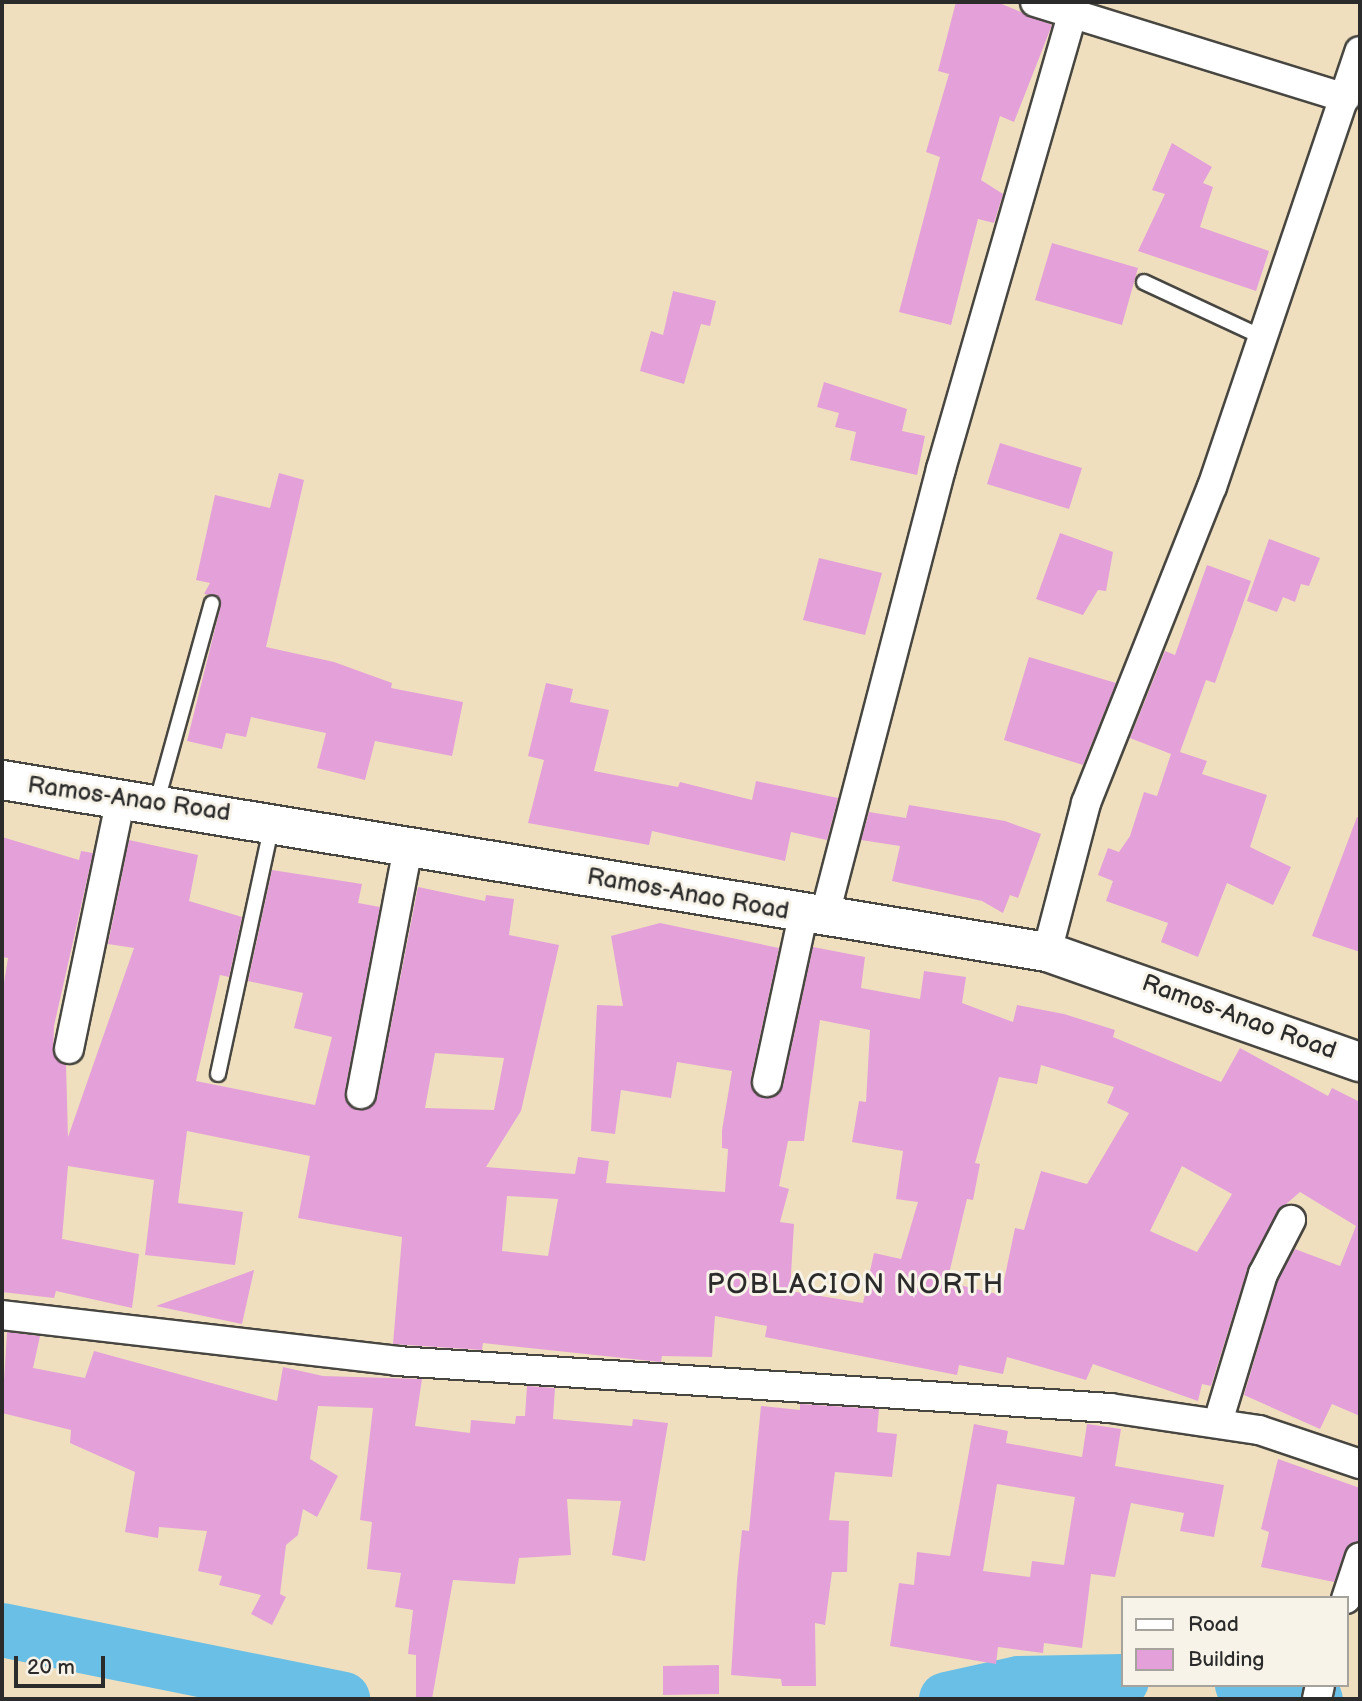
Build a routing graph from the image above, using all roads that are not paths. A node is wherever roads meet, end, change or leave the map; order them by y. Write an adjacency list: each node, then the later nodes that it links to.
1 (1035, 2): 2 (street)
2 (1072, 14): 4 (street); 12 (street)
3 (1360, 51): 4 (street)
4 (1351, 93): 6 (street)
5 (1144, 282): 6 (lane)
6 (1264, 338): 13 (street)
7 (212, 603): 9 (lane)
8 (2, 780): 9 (main road, Ramos-Anao Road)
9 (139, 800): 10 (main road, Ramos-Anao Road); 14 (street)
10 (273, 820): 11 (main road, Ramos-Anao Road); 16 (lane)
11 (408, 848): 12 (main road, Ramos-Anao Road); 18 (street)
12 (813, 916): 13 (main road, Ramos-Anao Road); 17 (street)
13 (1047, 952): 15 (main road, Ramos-Anao Road)
14 (69, 1049)
15 (1360, 1062)
16 (218, 1074)
17 (767, 1082)
18 (361, 1094)
19 (1291, 1220): 21 (street)
20 (2, 1315): 21 (street)
21 (1218, 1422): 22 (street)
22 (1360, 1464)
23 (1360, 1557): 24 (street)
24 (1347, 1596)

